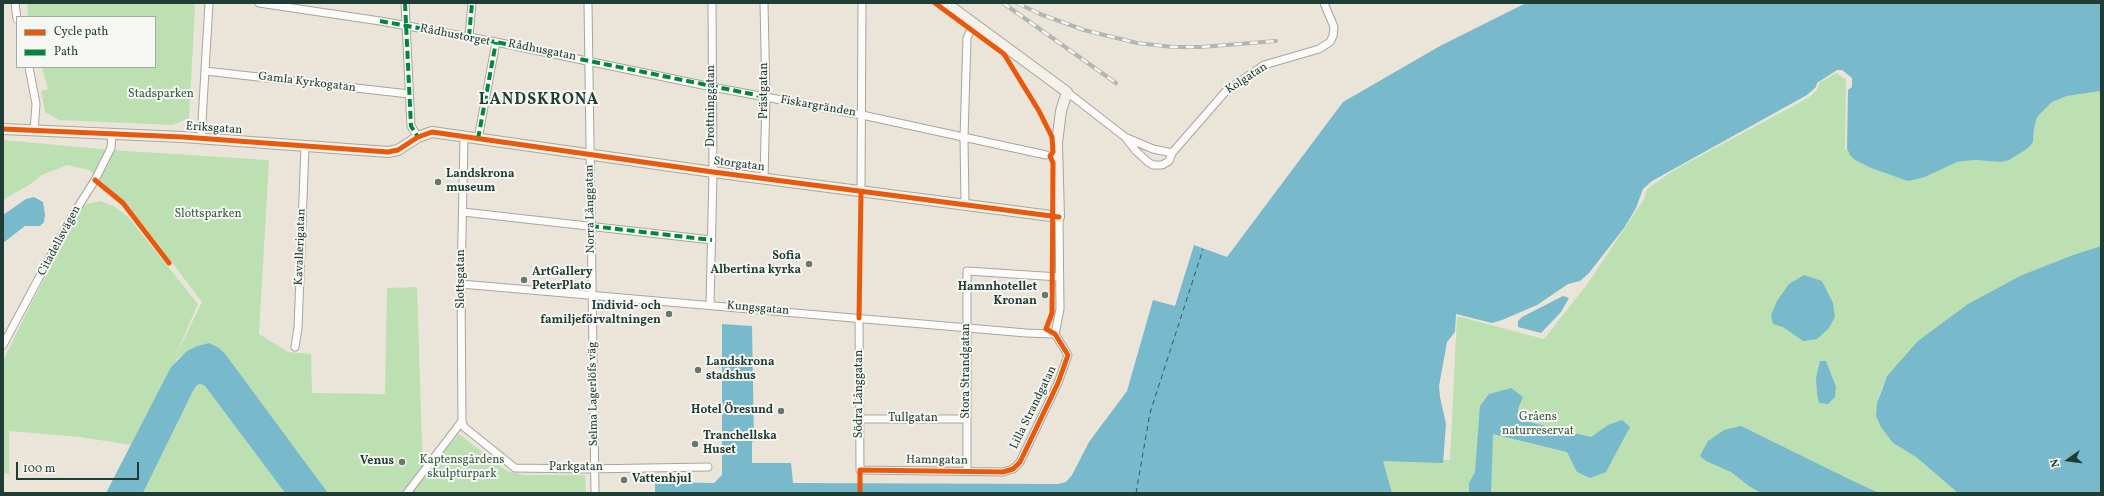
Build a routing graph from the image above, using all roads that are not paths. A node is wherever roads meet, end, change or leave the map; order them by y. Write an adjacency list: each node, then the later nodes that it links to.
1 (16, 3): 12 (street)
2 (209, 3): 19 (street)
3 (259, 3): 14 (street)
4 (405, 3): 14 (street)
5 (472, 3): 15 (street)
6 (588, 3): 17 (street, Norra Långgatan)
7 (712, 3): 20 (street, Drottninggatan)
8 (764, 3): 23 (street, Prästgatan)
9 (862, 3): 24 (street)
10 (946, 3): 13 (street)
11 (1324, 3): 35 (street, Kolgatan)
12 (17, 16)
13 (974, 23): 21 (street); 32 (street)
14 (407, 26): 15 (street, Rådhustorget); 22 (street, Rådhustorget)
15 (469, 38): 16 (street, Rådhustorget)
16 (496, 42): 17 (street, Rådhusgatan); 33 (street, Rådhustorget)
17 (588, 60): 20 (street, Fiskargränden); 36 (street, Norra Långgatan)
18 (29, 68): 26 (street)
19 (205, 71): 22 (street, Gamla Kyrkogatan); 31 (street)
20 (712, 87): 23 (street, Fiskargränden); 38 (street, Drottninggatan)
21 (1067, 92): 30 (street, Kolgatan); 43 (street)
22 (409, 94): 28 (street, Rådhustorget)
23 (766, 97): 24 (street, Fiskargränden); 39 (street, Prästgatan)
24 (862, 115): 32 (street, Fiskargränden); 40 (street)
25 (3, 129): 26 (street, Eriksgatan)
26 (34, 131): 27 (street, Eriksgatan)
27 (112, 134): 31 (street, Eriksgatan); 53 (street, Citadellsvägen)
28 (418, 137): 29 (street, Storgatan); 34 (street, Eriksgatan)
29 (464, 137): 33 (street, Storgatan); 42 (street, Slottsgatan)
30 (1125, 137): 35 (street, Kolgatan); 35 (street, Kolgatan)
31 (201, 138): 34 (street, Eriksgatan)
32 (964, 138): 37 (street, Fiskargränden); 41 (street)
33 (478, 139): 36 (street, Storgatan)
34 (305, 147): 54 (street, Kavallerigatan)
35 (1172, 153)
36 (590, 155): 38 (street, Storgatan); 44 (street, Norra Långgatan)
37 (1046, 155)
38 (713, 172): 39 (street, Storgatan); 45 (street, Drottninggatan)
39 (764, 179): 40 (street, Storgatan)
40 (861, 192): 41 (street, Storgatan)
41 (965, 205): 43 (street, Storgatan)
42 (463, 212): 44 (street); 47 (street, Slottsgatan)
43 (1059, 217): 46 (street)
44 (591, 226): 45 (street); 48 (street, Norra Långgatan)
45 (712, 240): 49 (street, Drottninggatan)
46 (1059, 277): 51 (street, Stora Strandgatan); 52 (street)
47 (462, 284): 48 (street, Kungsgatan); 57 (street, Slottsgatan)
48 (592, 296): 49 (street, Kungsgatan); 59 (street, Selma Lagerlöfs väg)
49 (710, 305): 50 (street, Kungsgatan)
50 (859, 318): 51 (street, Kungsgatan); 55 (street, Södra Långgatan)
51 (967, 327): 52 (street, Kungsgatan); 56 (street, Stora Strandgatan)
52 (1055, 334): 60 (street, Lilla Strandgatan)
53 (3, 345)
54 (295, 347)
55 (860, 419): 56 (street, Tullgatan); 61 (street, Södra Långgatan)
56 (967, 419): 62 (street, Stora Strandgatan)
57 (462, 421): 59 (street, Parkgatan); 63 (street)
58 (708, 467): 59 (street, Parkgatan)
59 (595, 469): 64 (street, Selma Lagerlöfs väg)
60 (1013, 469): 62 (street, Hamngatan)
61 (860, 470): 62 (street, Hamngatan)
62 (967, 471)
63 (407, 493)
64 (595, 493)

